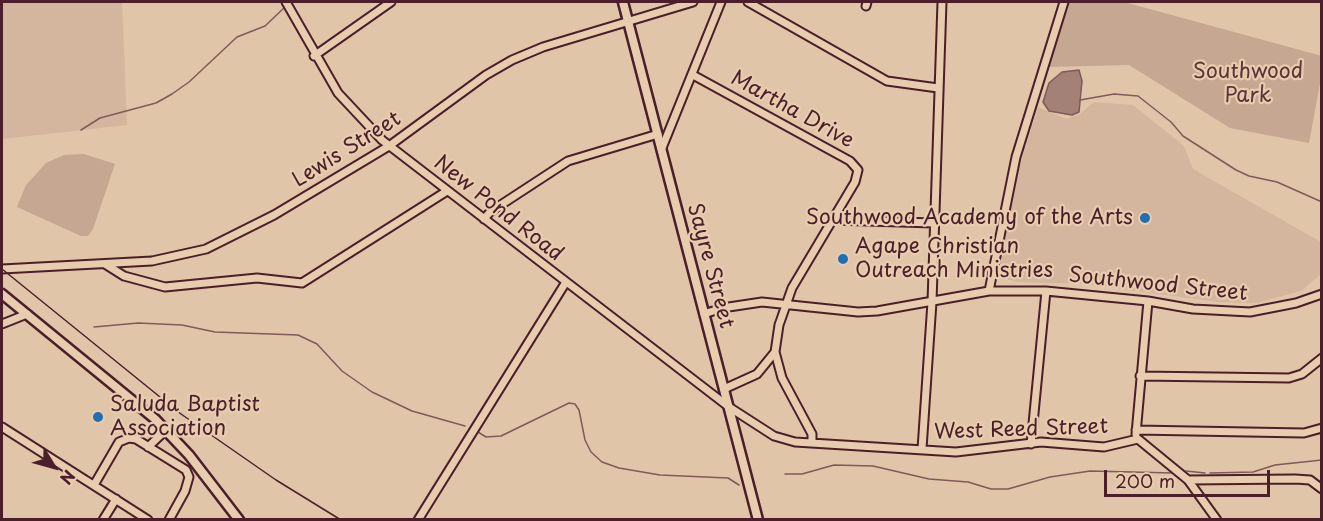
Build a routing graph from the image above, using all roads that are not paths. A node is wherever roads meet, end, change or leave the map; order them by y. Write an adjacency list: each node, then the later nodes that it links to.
1 (286, 2): 10 (street, New Pond Road)
2 (391, 2): 10 (street)
3 (623, 2): 9 (main road, Sayre Street)
4 (693, 2): 9 (street, Lewis Street)
5 (721, 2): 11 (street)
6 (748, 2): 12 (street)
7 (942, 2): 12 (street)
8 (1064, 2): 23 (street)
9 (629, 21): 13 (main road, Sayre Street); 14 (street, Lewis Street)
10 (314, 56): 14 (street, New Pond Road)
11 (693, 75): 15 (street); 18 (street, Martha Drive)
12 (939, 88): 19 (street)
13 (658, 134): 15 (main road, Sayre Street); 17 (street)
14 (389, 146): 16 (street, New Pond Road); 20 (street, Lewis Street)
15 (662, 148): 31 (main road, Sayre Street)
16 (447, 191): 17 (street, New Pond Road); 20 (street)
17 (484, 219): 22 (street, New Pond Road)
18 (833, 220): 19 (street); 29 (street, Martha Drive)
19 (934, 223): 27 (street)
20 (105, 264): 21 (street, Lewis Street)
21 (2, 269)
22 (566, 282): 37 (street, New Pond Road); 55 (street)
23 (989, 291): 24 (street, Southwood Street); 27 (street, Southwood Street)
24 (1046, 291): 28 (street, Southwood Street); 44 (street)
25 (2, 294): 30 (main road)
26 (1322, 294): 28 (street, Southwood Street)
27 (932, 302): 29 (street, Southwood Street); 46 (street)
28 (1148, 302): 35 (street)
29 (785, 303): 31 (street, Southwood Street); 33 (street, Martha Drive)
30 (27, 314): 32 (street); 40 (main road)
31 (704, 314): 36 (main road, Sayre Street)
32 (2, 324)
33 (775, 352): 36 (street, Martha Drive); 43 (street)
34 (1322, 358): 35 (street)
35 (1140, 376): 41 (street)
36 (724, 389): 37 (main road, Sayre Street)
37 (729, 407): 43 (street, West Reed Street); 56 (main road, Sayre Street)
38 (1322, 428): 41 (street)
39 (2, 429): 48 (street)
40 (166, 430): 45 (street); 54 (main road)
41 (1136, 430): 42 (street)
42 (1136, 440): 44 (street, West Reed Street); 47 (street, West Reed Street)
43 (812, 442): 46 (street, West Reed Street)
44 (1031, 444): 46 (street, West Reed Street)
45 (148, 447): 48 (street); 53 (street)
46 (922, 449)
47 (1188, 480): 49 (street); 57 (street, West Reed Street)
48 (94, 485): 50 (street)
49 (1322, 489)
50 (116, 499): 51 (street); 52 (street)
51 (104, 519)
52 (148, 519)
53 (169, 519)
54 (239, 519)
55 (418, 519)
56 (758, 519)
57 (1217, 519)

